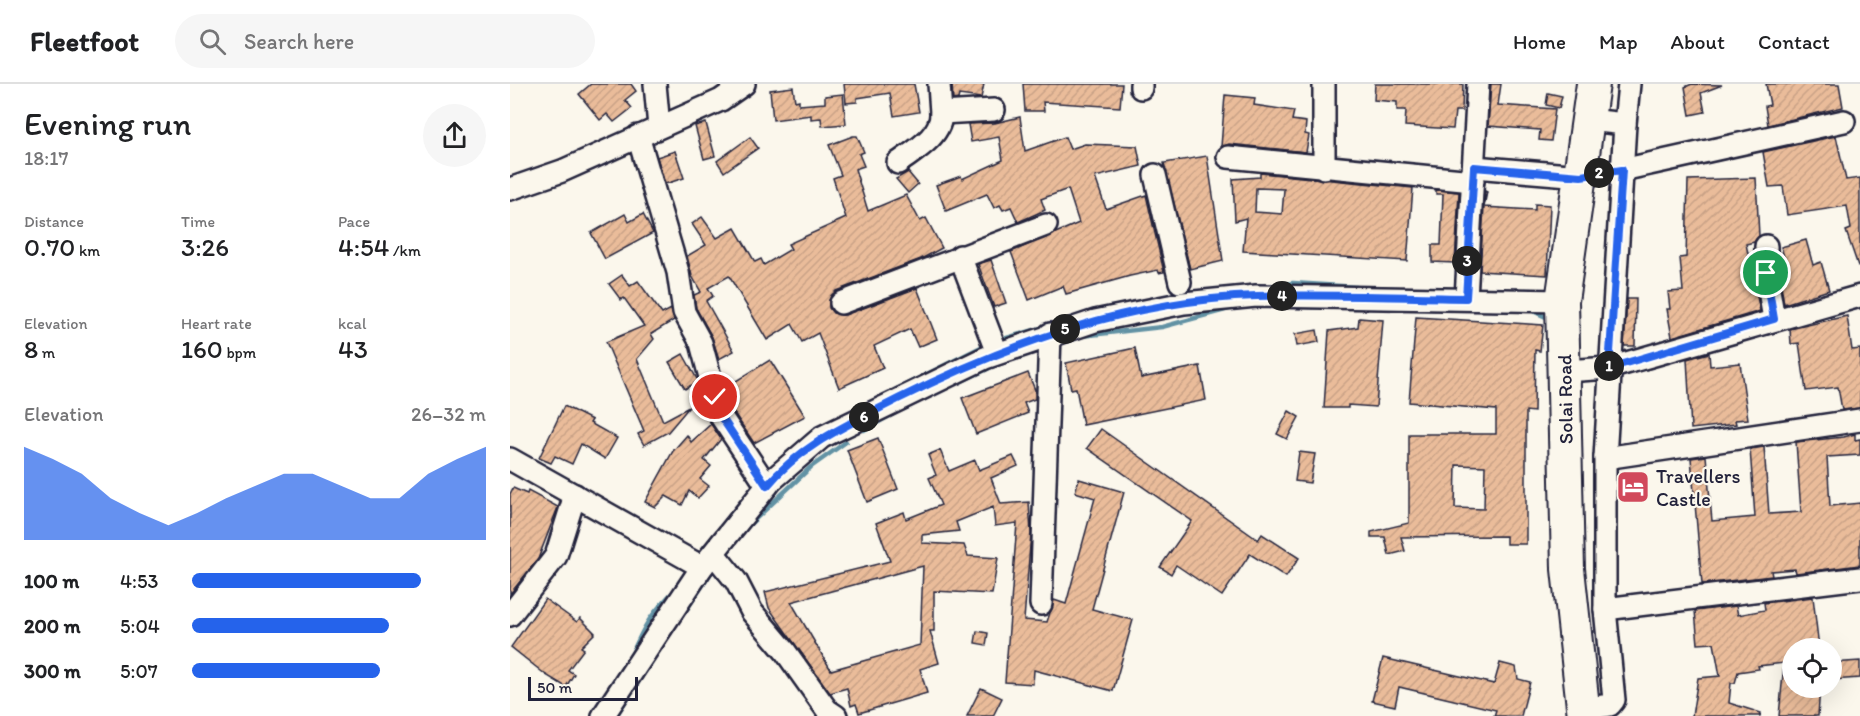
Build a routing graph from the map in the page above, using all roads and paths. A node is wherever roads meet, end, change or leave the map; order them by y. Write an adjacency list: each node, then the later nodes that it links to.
1 (655, 84): 13 (street)
2 (744, 84): 13 (street)
3 (939, 84): 9 (street)
4 (1324, 84): 17 (street)
5 (1478, 84): 19 (street)
6 (1593, 84): 10 (highway, Solai Road)
7 (1629, 84): 12 (street)
8 (994, 110): 9 (street)
9 (941, 113): 16 (street)
10 (1589, 120): 12 (street); 21 (highway, Solai Road)
11 (1844, 121): 18 (street)
12 (1625, 124): 18 (street)
13 (659, 127): 14 (street)
14 (638, 136): 22 (street); 39 (street)
15 (1228, 157): 17 (street)
16 (898, 163)
17 (1324, 168): 19 (street)
18 (1622, 170): 21 (street); 34 (street)
19 (1474, 174): 21 (street); 28 (street)
20 (1155, 175): 26 (street)
21 (1581, 176): 29 (highway, Solai Road)
22 (510, 189)
23 (1046, 225): 25 (street)
24 (1766, 246): 31 (street)
25 (960, 256): 30 (street); 33 (street)
26 (1180, 282)
27 (1860, 296): 31 (street)
28 (1466, 298): 29 (street); 32 (street)
29 (1562, 301): 35 (highway, Solai Road)
30 (841, 303)
31 (1774, 319): 34 (street)
32 (1050, 334): 33 (street); 43 (street)
33 (997, 353): 39 (street)
34 (1609, 368): 35 (street); 37 (street)
35 (1566, 371): 46 (highway, Solai Road)
36 (1860, 420): 37 (street)
37 (1605, 458): 44 (street)
38 (510, 459): 40 (street)
39 (767, 486): 41 (street)
40 (574, 495): 41 (street); 45 (street)
41 (708, 561): 47 (street); 48 (street)
42 (1860, 578): 44 (street)
43 (1041, 604)
44 (1605, 609): 46 (street)
45 (510, 615)
46 (1583, 713)
47 (603, 716)
48 (836, 716)

